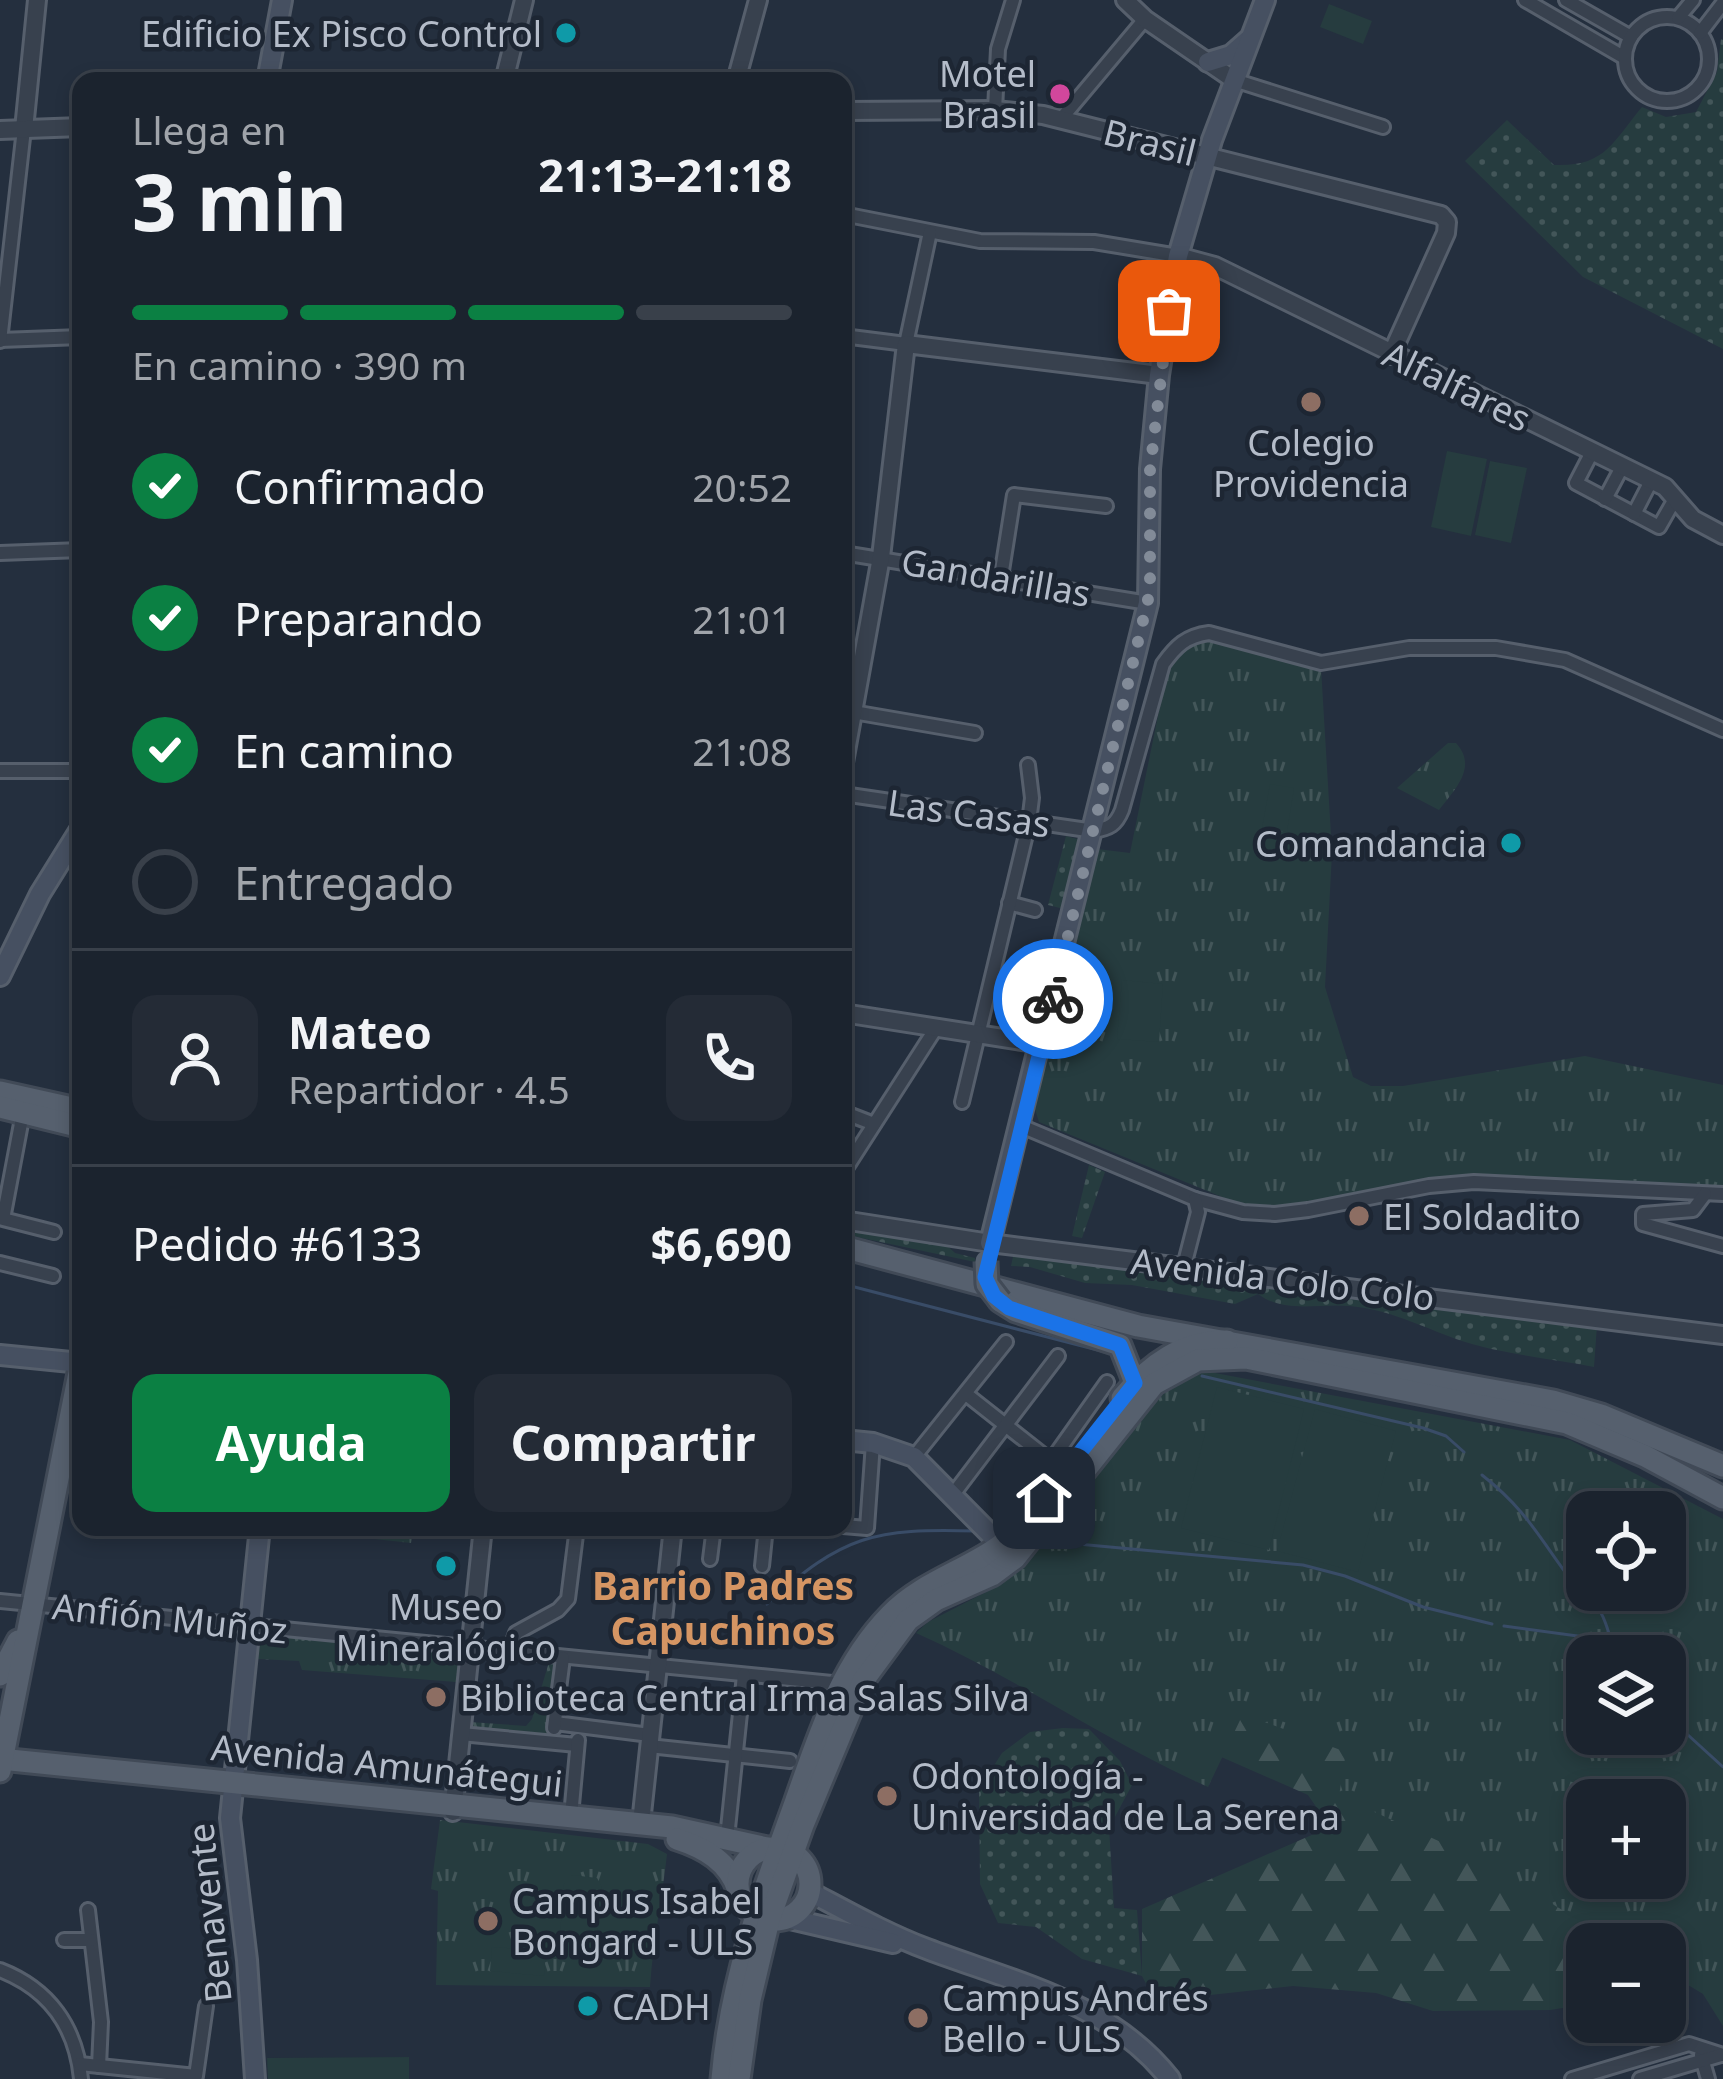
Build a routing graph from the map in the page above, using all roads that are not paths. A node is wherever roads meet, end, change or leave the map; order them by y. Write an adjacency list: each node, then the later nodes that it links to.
1 (37, 0): 28 (street)
2 (281, 0): 19 (main road)
3 (524, 0): 20 (street)
4 (758, 0): 21 (street)
5 (1013, 0): 23 (street)
6 (1125, 0): 13 (street)
7 (1268, 0): 14 (main road); 22 (main road)
8 (1525, 0): 17 (street)
9 (1566, 0): 16 (street)
10 (1693, 0): 12 (street)
11 (1723, 3): 15 (street)
12 (1678, 18): 15 (street); 16 (street)
13 (1145, 19): 18 (street); 25 (street)
14 (1253, 30): 18 (main road); 22 (main road)
15 (1700, 33): 17 (street)
16 (1631, 37): 17 (street)
17 (1625, 58)
18 (1208, 62): 22 (street)
19 (268, 72)
20 (506, 72)
21 (738, 72)
22 (1237, 82): 27 (street); 30 (main road)
23 (995, 110): 24 (street, Brasil); 25 (street, Brasil)
24 (852, 111)
25 (1060, 119): 30 (street, Brasil)
26 (72, 127): 28 (street)
27 (1383, 127)
28 (24, 129): 29 (street); 36 (street)
29 (0, 130)
30 (1212, 158): 33 (main road); 38 (street, Brasil)
31 (852, 216): 32 (street)
32 (930, 232): 33 (street); 37 (street)
33 (1178, 256): 38 (street, Alfalfares); 39 (main road)
34 (72, 337): 36 (street)
35 (852, 337): 37 (street)
36 (0, 340)
37 (906, 344): 39 (street); 51 (street)
38 (1391, 355): 40 (street, Alfalfares)
39 (1159, 375): 53 (main road)
40 (1592, 452): 41 (street, Alfalfares); 43 (street)
41 (1622, 466): 42 (street, Alfalfares); 43 (street)
42 (1652, 481): 44 (street, Alfalfares); 46 (street)
43 (1605, 499): 46 (street)
44 (1675, 499): 46 (street); 47 (street, Alfalfares)
45 (1106, 506): 52 (street)
46 (1634, 514)
47 (1723, 535)
48 (72, 550): 49 (street)
49 (0, 553)
50 (852, 554): 51 (street, Gandarillas)
51 (881, 557): 52 (street, Gandarillas); 54 (street)
52 (1000, 577): 53 (street, Gandarillas)
53 (1148, 603): 63 (main road)
54 (853, 712): 55 (street); 57 (street)
55 (852, 718)
56 (1723, 730): 63 (street)
57 (974, 734)
58 (1028, 765): 62 (street)
59 (0, 771): 60 (street)
60 (72, 771)
61 (852, 795): 62 (street, Las Casas)
62 (1029, 822): 63 (street, Las Casas); 65 (street)
63 (1094, 831): 71 (main road)
64 (72, 842): 67 (main road)
65 (1009, 903): 66 (street); 70 (street)
66 (1036, 910)
67 (0, 976)
68 (852, 1015): 69 (street)
69 (936, 1028): 70 (street); 78 (street)
70 (978, 1034): 71 (street); 73 (street)
71 (1041, 1044): 80 (main road)
72 (0, 1092): 75 (main road)
73 (962, 1102)
74 (0, 1107): 76 (main road)
75 (72, 1108)
76 (23, 1113): 79 (main road); 86 (street)
77 (852, 1115): 78 (street)
78 (874, 1124): 81 (street)
79 (72, 1125)
80 (1021, 1126): 84 (street); 89 (main road)
81 (852, 1159)
82 (1705, 1194): 83 (street); 84 (street); 87 (street)
83 (1723, 1194)
84 (1196, 1199): 91 (street)
85 (852, 1222): 89 (street, Avenida Colo Colo)
86 (54, 1232)
87 (1723, 1246)
88 (852, 1249): 94 (main road)
89 (988, 1252): 91 (street, Avenida Colo Colo); 93 (main road, bridge)
90 (0, 1264): 92 (street)
91 (1184, 1266): 95 (street, Avenida Colo Colo)
92 (53, 1276)
93 (1061, 1324): 94 (main road); 102 (main road)
94 (1138, 1326): 96 (main road)
95 (1723, 1335)
96 (1227, 1341): 102 (main road); 109 (main road)
97 (1006, 1342): 103 (street)
98 (0, 1355): 100 (main road)
99 (1058, 1356): 105 (street)
100 (72, 1362)
101 (1107, 1382): 105 (street)
102 (1135, 1383): 119 (main road)
103 (966, 1394): 105 (street); 108 (street)
104 (72, 1407): 123 (main road)
105 (1006, 1424): 110 (street)
106 (852, 1440): 107 (main road)
107 (873, 1443): 108 (main road); 112 (street)
108 (914, 1457): 110 (main road)
109 (1723, 1466)
110 (951, 1497): 119 (main road)
111 (1723, 1498): 119 (main road)
112 (852, 1527)
113 (259, 1536): 124 (main road, Benavente)
114 (482, 1536): 125 (street)
115 (576, 1536): 126 (street)
116 (672, 1536): 128 (street)
117 (712, 1536): 120 (street)
118 (765, 1536): 121 (street)
119 (1008, 1553): 131 (main road); 146 (main road)
120 (710, 1559)
121 (762, 1565)
122 (0, 1601): 123 (street, Anfión Muñoz)
123 (29, 1615): 124 (street, Anfión Muñoz); 129 (main road); 140 (main road)
124 (249, 1627): 125 (street, Anfión Muñoz); 141 (main road, Benavente)
125 (470, 1649): 126 (street, Anfión Muñoz); 134 (street)
126 (508, 1653): 127 (street, Anfión Muñoz)
127 (563, 1658): 128 (street, Anfión Muñoz); 132 (street)
128 (658, 1667): 130 (street, Anfión Muñoz); 135 (street)
129 (0, 1675)
130 (744, 1675): 131 (street, Anfión Muñoz); 138 (street)
131 (842, 1684): 146 (main road)
132 (555, 1723): 133 (street); 136 (street)
133 (579, 1726): 135 (street); 137 (street)
134 (461, 1734): 136 (street); 142 (street)
135 (650, 1741): 138 (street); 144 (street)
136 (553, 1743): 137 (street)
137 (578, 1745): 143 (street)
138 (737, 1758): 139 (street); 145 (street)
139 (790, 1761)
140 (1, 1767): 141 (main road, Avenida Amunátegui)
141 (233, 1790): 142 (main road, Avenida Amunátegui); 162 (main road, Benavente)
142 (453, 1807): 143 (main road, Avenida Amunátegui); 147 (main road, Avenida Amunátegui)
143 (571, 1816): 144 (main road, Avenida Amunátegui)
144 (640, 1823): 145 (main road, Avenida Amunátegui)
145 (727, 1838): 146 (main road, Avenida Amunátegui)
146 (780, 1850): 147 (main road); 148 (main road); 150 (main road)
147 (738, 1890): 150 (main road, Avenida Amunátegui)
148 (810, 1892): 150 (main road); 153 (main road)
149 (88, 1910): 152 (street)
150 (770, 1918): 153 (main road); 163 (main road); 164 (main road)
151 (64, 1940): 152 (street)
152 (92, 1940): 160 (street)
153 (921, 1947): 165 (main road)
154 (0, 1970): 159 (street)
155 (206, 2006): 160 (street)
156 (1695, 2044): 157 (street); 158 (street); 166 (street)
157 (1723, 2055): 158 (street)
158 (1702, 2061): 167 (street); 168 (street)
159 (80, 2064): 160 (street); 161 (street)
160 (99, 2066)
161 (81, 2079)
162 (255, 2079)
163 (722, 2079)
164 (739, 2079)
165 (1170, 2079)
166 (1572, 2079)
167 (1640, 2079)
168 (1708, 2079)

